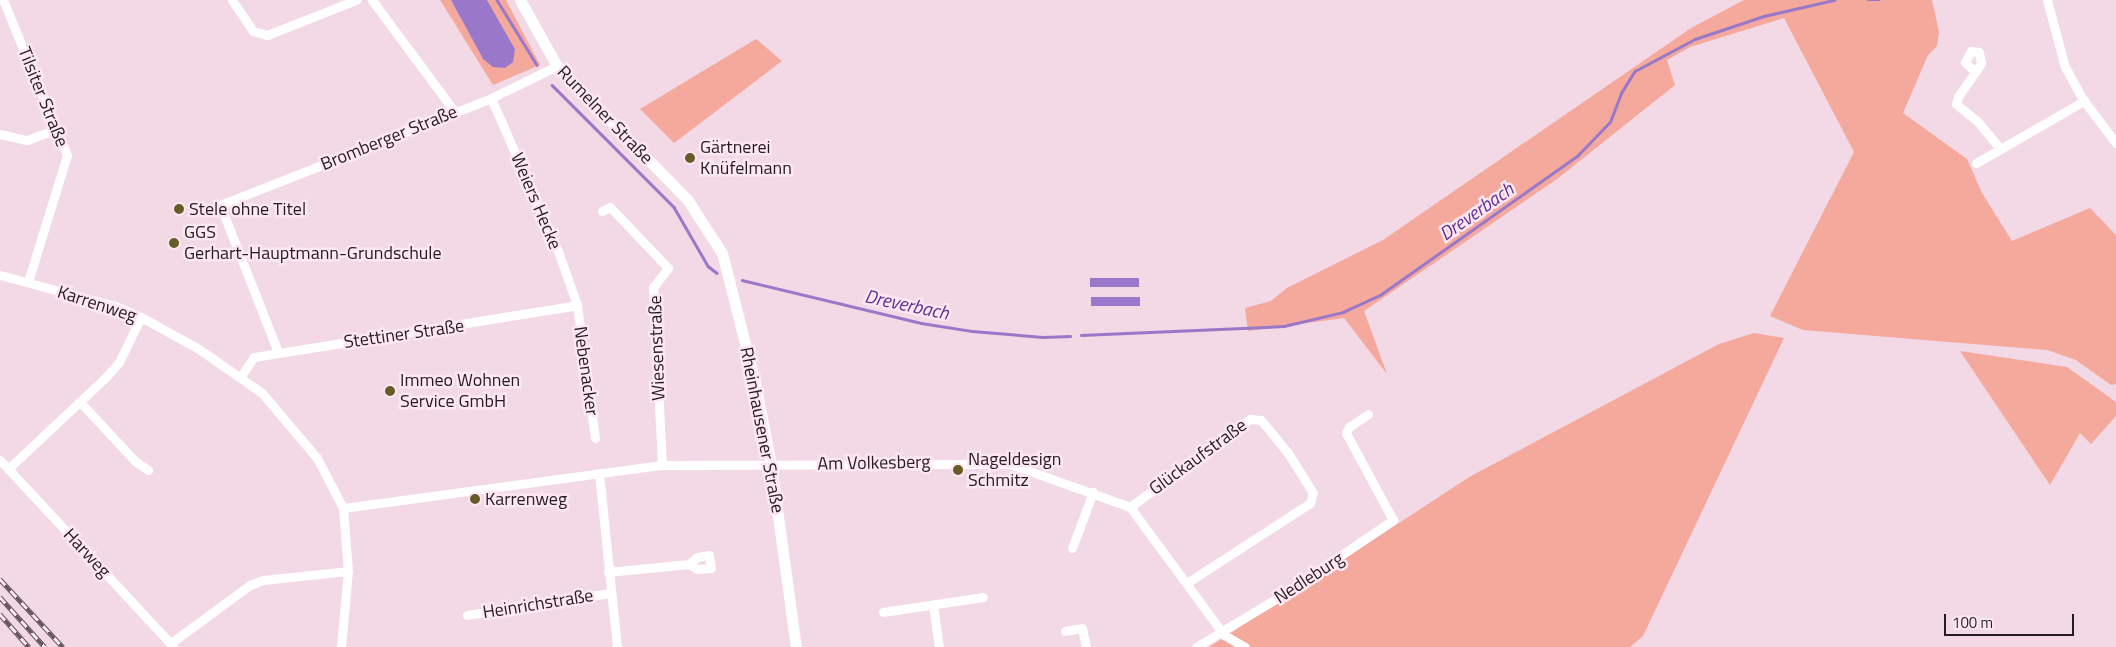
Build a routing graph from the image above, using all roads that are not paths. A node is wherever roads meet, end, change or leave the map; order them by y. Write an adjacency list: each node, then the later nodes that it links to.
1 (3, 0): 12 (street, Tilsiter Straße)
2 (232, 0): 3 (street)
3 (356, 0)
4 (372, 0): 11 (street)
5 (520, 0): 7 (street, Rumelner Straße)
6 (2047, 0): 10 (street)
7 (556, 66): 9 (street, Bromberger Straße); 18 (street, Rumelner Straße)
8 (1975, 72): 15 (street)
9 (491, 98): 11 (street, Bromberger Straße); 21 (street, Weiers Hecke)
10 (2084, 101): 14 (street); 15 (street)
11 (455, 112): 23 (street, Bromberger Straße)
12 (57, 129): 13 (street); 20 (street, Tilsiter Straße)
13 (0, 134)
14 (2116, 144)
15 (2000, 148): 16 (street)
16 (1976, 163)
17 (602, 210): 29 (street, Wiesenstraße)
18 (703, 220): 30 (street, Rheinhausener Straße)
19 (0, 274): 20 (street, Karrenweg)
20 (28, 282): 22 (street, Karrenweg)
21 (577, 305): 23 (street, Stettiner Straße); 27 (street, Nebenacker)
22 (141, 317): 24 (street, Karrenweg); 25 (street)
23 (278, 352): 24 (street, Stettiner Straße)
24 (241, 376): 36 (street, Karrenweg)
25 (80, 402): 31 (street); 32 (street)
26 (1368, 414): 48 (street, Nedleburg)
27 (594, 438)
28 (0, 460): 31 (street, Harweg)
29 (662, 465): 30 (street); 33 (street)
30 (771, 465): 34 (street, Am Volkesberg); 52 (street, Rheinhausener Straße)
31 (8, 469): 49 (street, Harweg)
32 (148, 470)
33 (599, 473): 36 (street); 40 (street)
34 (1093, 492): 35 (street, Am Volkesberg); 37 (street)
35 (1130, 507): 41 (street); 41 (street, Glückaufstraße)
36 (343, 508): 39 (street)
37 (1072, 548)
38 (689, 564): 40 (street)
39 (348, 571): 49 (street); 50 (street)
40 (608, 572): 42 (street)
41 (1187, 584): 48 (street)
42 (610, 592): 46 (street, Heinrichstraße); 51 (street)
43 (983, 597): 44 (street)
44 (933, 605): 45 (street); 53 (street)
45 (883, 612)
46 (467, 615)
47 (1065, 631): 54 (street)
48 (1223, 633): 55 (street, Nedleburg); 56 (street)
49 (172, 645)
50 (341, 647)
51 (617, 647)
52 (796, 647)
53 (939, 647)
54 (1086, 647)
55 (1196, 647)
56 (1245, 647)

